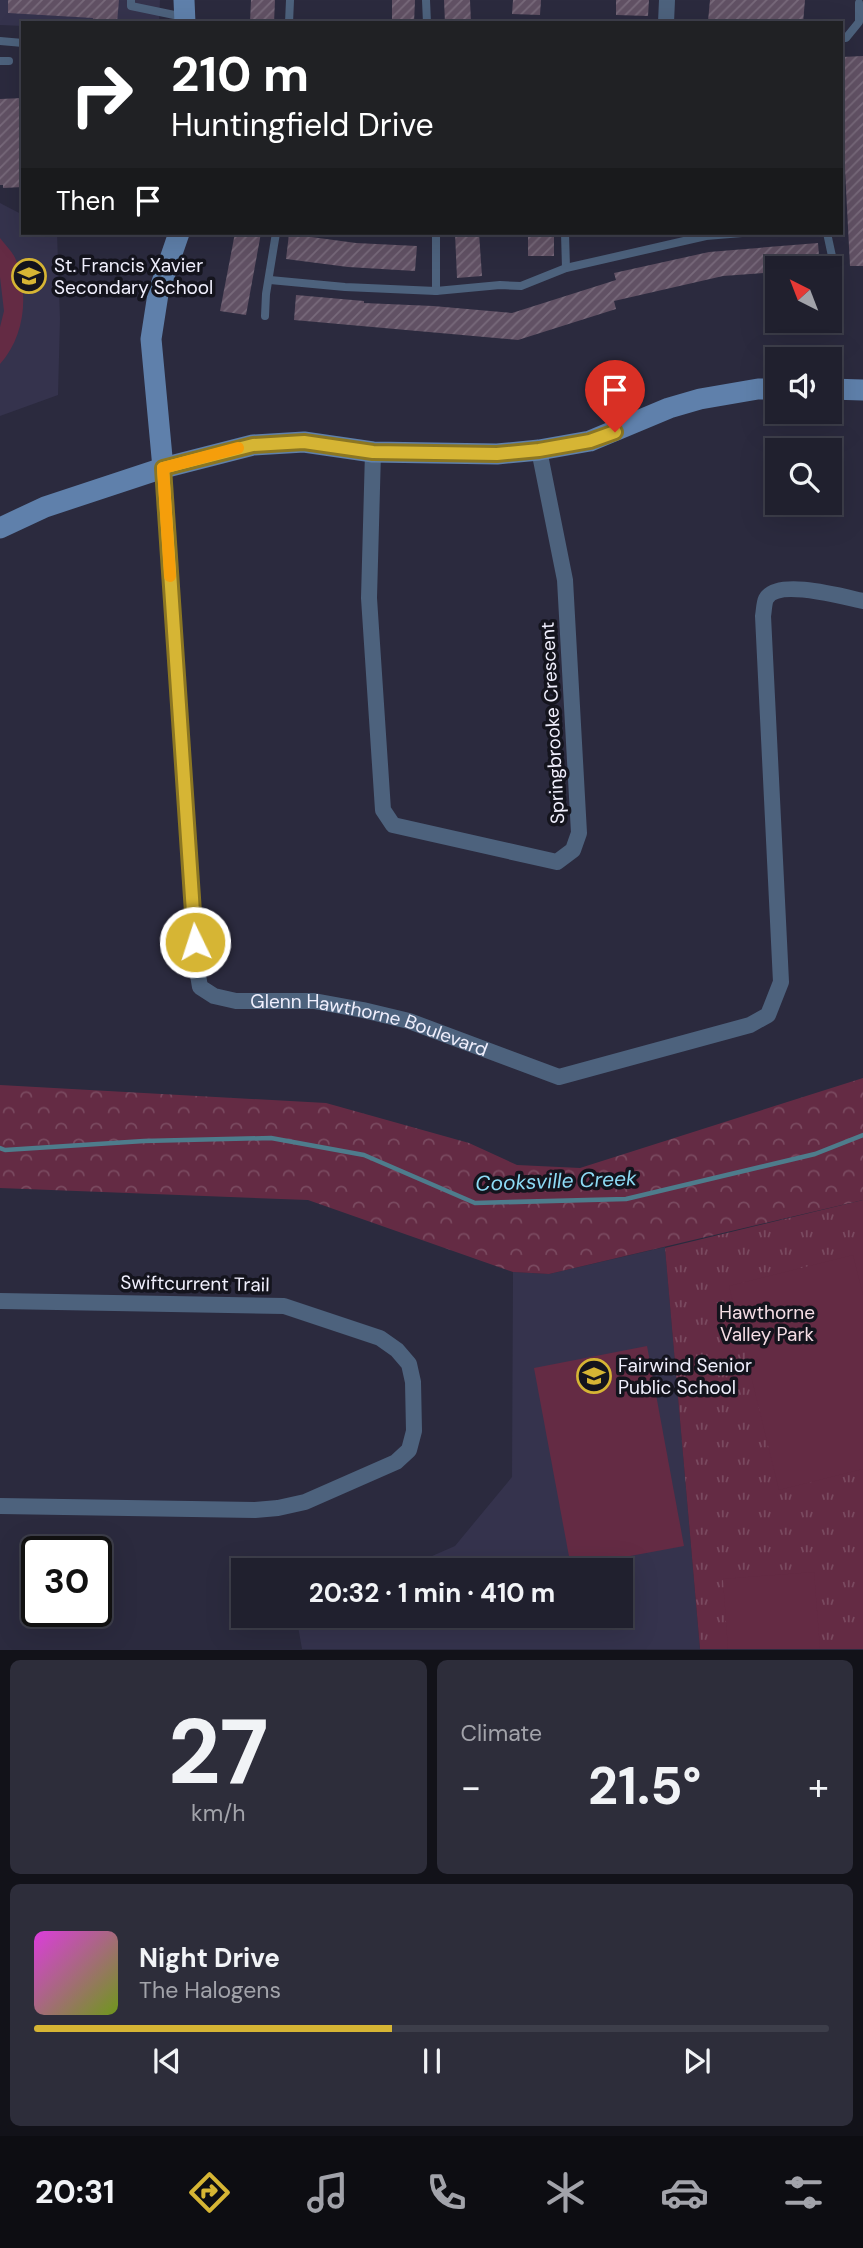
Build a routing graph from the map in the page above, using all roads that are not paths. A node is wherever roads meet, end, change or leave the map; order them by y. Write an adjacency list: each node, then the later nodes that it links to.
1 (131, 0): 6 (lane)
2 (290, 0): 7 (lane)
3 (426, 0): 8 (lane)
4 (667, 0): 9 (street)
5 (859, 3): 10 (lane)
6 (185, 13)
7 (289, 21)
8 (427, 21)
9 (666, 21)
10 (843, 38)
11 (0, 41): 12 (lane)
12 (21, 43)
13 (178, 235): 29 (street, Glenn Hawthorne Boulevard)
14 (276, 235): 21 (lane)
15 (436, 235): 22 (lane)
16 (565, 235): 20 (lane)
17 (718, 235): 20 (lane)
18 (827, 235): 19 (lane)
19 (832, 256)
20 (566, 268): 22 (lane)
21 (270, 280): 22 (lane); 23 (lane)
22 (436, 291)
23 (265, 316)
24 (765, 389): 27 (street)
25 (842, 389): 26 (street)
26 (863, 390)
27 (539, 450): 28 (street); 28 (street, Springbrooke Crescent)
28 (373, 452): 29 (street)
29 (163, 468): 30 (street); 31 (street, Glenn Hawthorne Boulevard)
30 (0, 528)
31 (863, 601)
32 (0, 1301): 33 (street, Swiftcurrent Trail)
33 (0, 1506)

